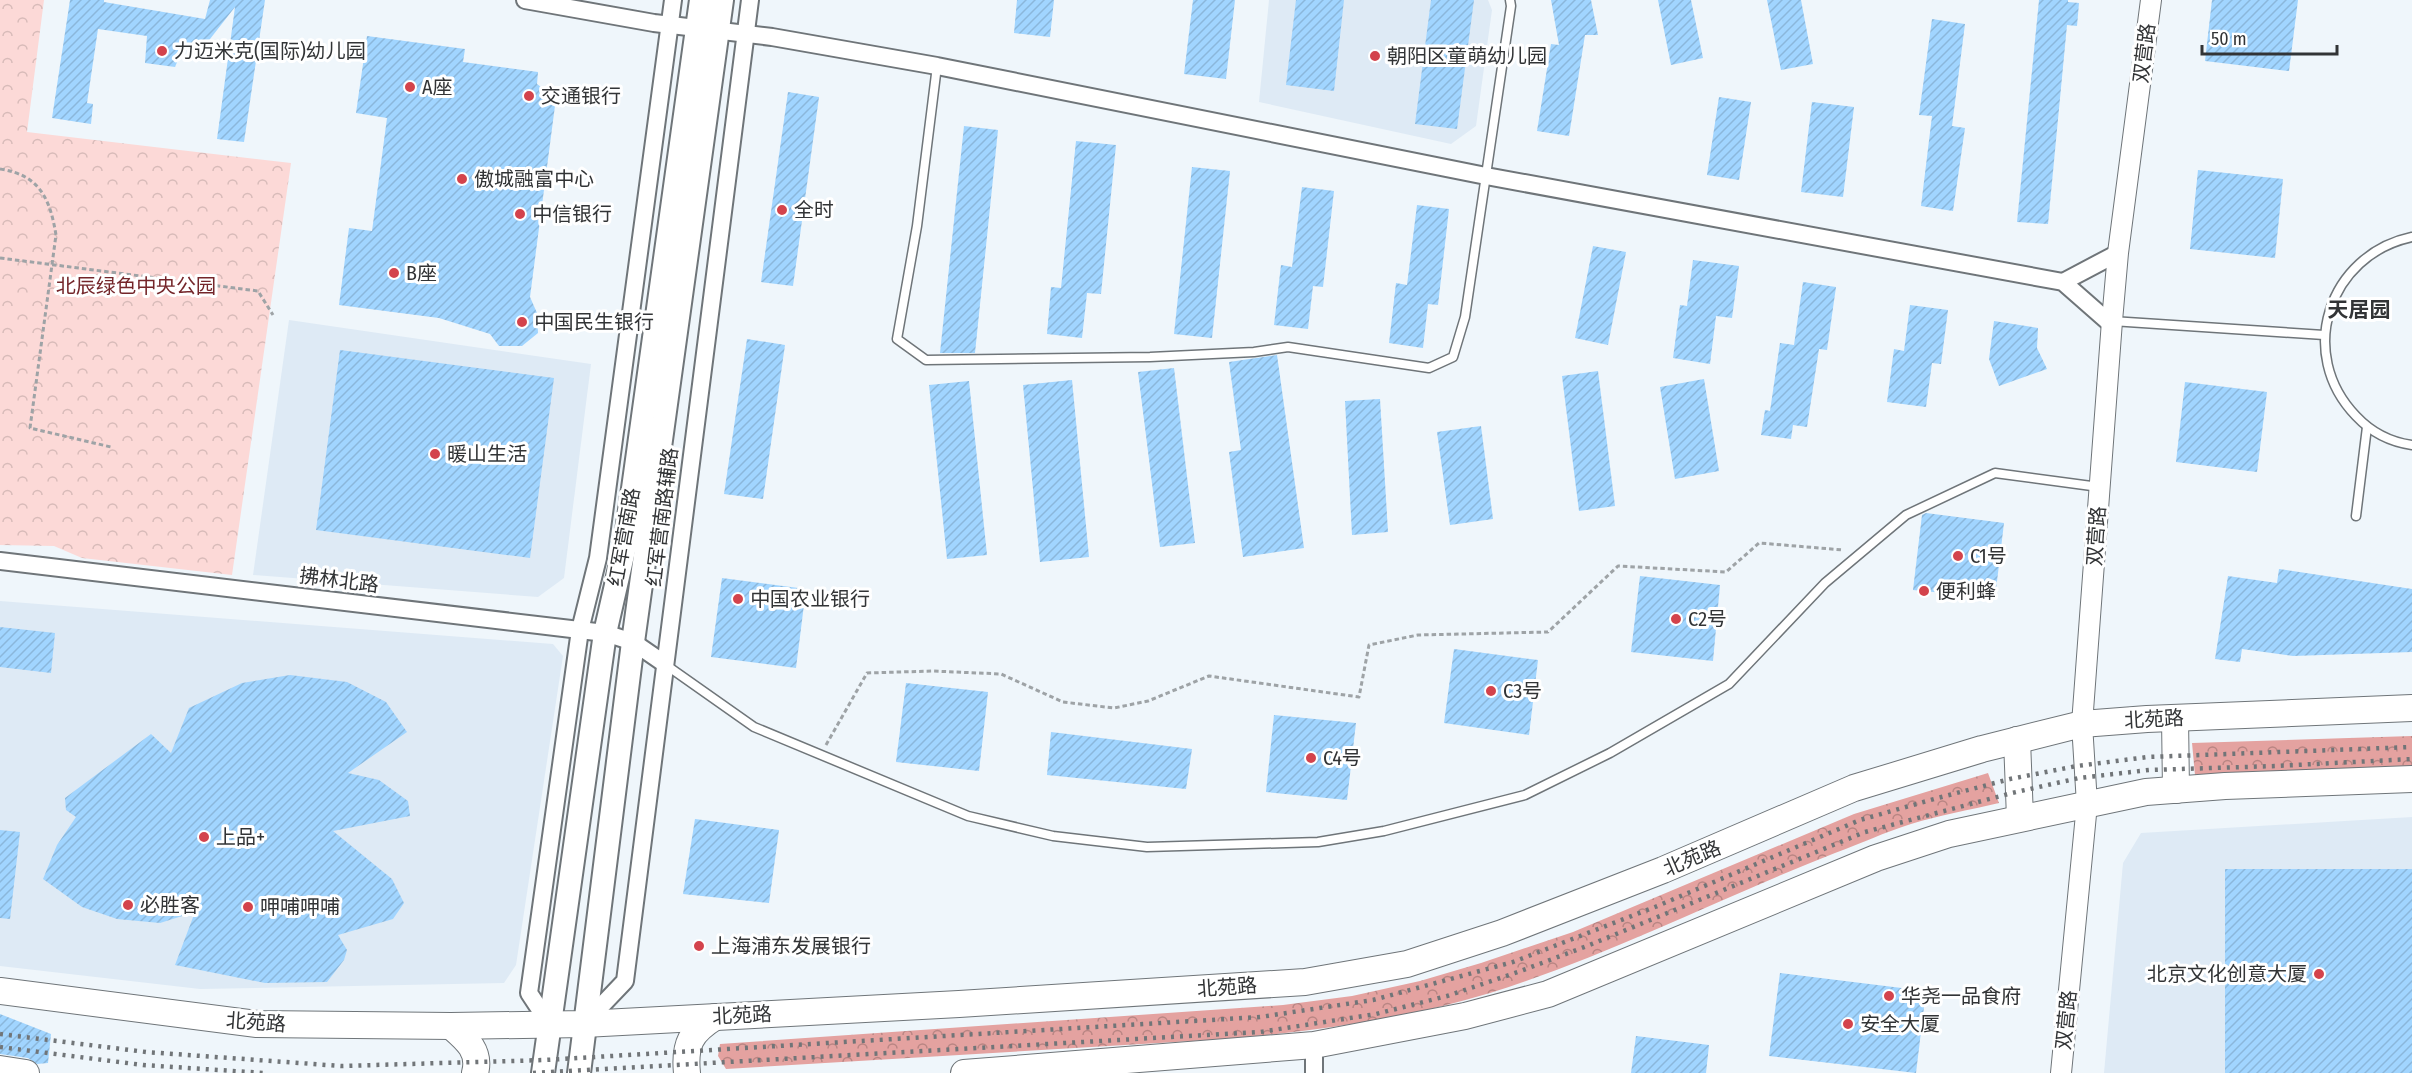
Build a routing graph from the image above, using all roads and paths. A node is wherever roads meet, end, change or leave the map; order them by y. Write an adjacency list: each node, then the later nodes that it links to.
1 (525, 0): 8 (street)
2 (673, 0): 8 (street)
3 (701, 0): 9 (main road, 红军营南路)
4 (722, 0): 9 (main road, 红军营南路)
5 (750, 0): 10 (street, 红军营南路辅路)
6 (1510, 0): 13 (lane)
7 (2151, 0): 15 (street, 双营路)
8 (670, 25): 9 (street); 29 (street)
9 (707, 30): 10 (street); 30 (main road, 红军营南路); 31 (main road, 红军营南路)
10 (744, 36): 11 (street); 32 (street, 红军营南路辅路)
11 (937, 66): 13 (street); 13 (lane)
12 (0, 169): 17 (path)
13 (1486, 176): 18 (street)
14 (2412, 237): 21 (lane)
15 (2118, 253): 18 (street); 20 (street, 双营路)
16 (0, 258): 17 (path)
17 (51, 264): 19 (path); 24 (path)
18 (2062, 282): 20 (street)
19 (273, 315)
20 (2112, 323): 21 (lane); 25 (street, 双营路)
21 (2324, 335): 22 (lane)
22 (2367, 427): 23 (lane); 26 (lane)
23 (2412, 445)
24 (111, 447)
25 (2099, 487): 27 (lane); 35 (street, 双营路)
26 (2356, 516)
27 (1862, 551): 37 (lane); 37 (path)
28 (0, 561): 29 (street, 拂林北路)
29 (580, 630): 30 (street, 拂林北路); 47 (street)
30 (605, 633): 31 (street, 拂林北路); 42 (main road, 红军营南路)
31 (633, 642): 32 (street, 拂林北路); 43 (main road, 红军营南路)
32 (665, 664): 37 (lane); 46 (street, 红军营南路辅路)
33 (2412, 708): 34 (main road, 北苑路)
34 (2175, 718): 35 (main road, 北苑路); 39 (main road)
35 (2082, 724): 36 (main road, 北苑路); 40 (street, 双营路)
36 (2017, 740): 41 (main road); 45 (main road, 北苑路)
37 (820, 754)
38 (2412, 779): 39 (main road)
39 (2176, 790): 40 (main road)
40 (2087, 804): 41 (main road); 59 (street, 双营路)
41 (2020, 818): 49 (main road)
42 (562, 942): 43 (main road); 47 (main road, 红军营南路)
43 (594, 946): 46 (main road, 红军营南路)
44 (0, 991): 48 (main road, 北苑路)
45 (715, 1017): 46 (main road, 北苑路); 57 (main road)
46 (584, 1024): 47 (main road, 北苑路); 56 (main road, 红军营南路)
47 (550, 1025): 48 (main road, 北苑路); 55 (main road, 红军营南路)
48 (451, 1026): 54 (main road)
49 (1314, 1045): 51 (main road); 58 (street)
50 (0, 1069): 53 (main road)
51 (1071, 1070): 52 (main road)
52 (975, 1072)
53 (26, 1073)
54 (475, 1073)
55 (543, 1073)
56 (579, 1073)
57 (687, 1073)
58 (1314, 1073)
59 (2061, 1073)

